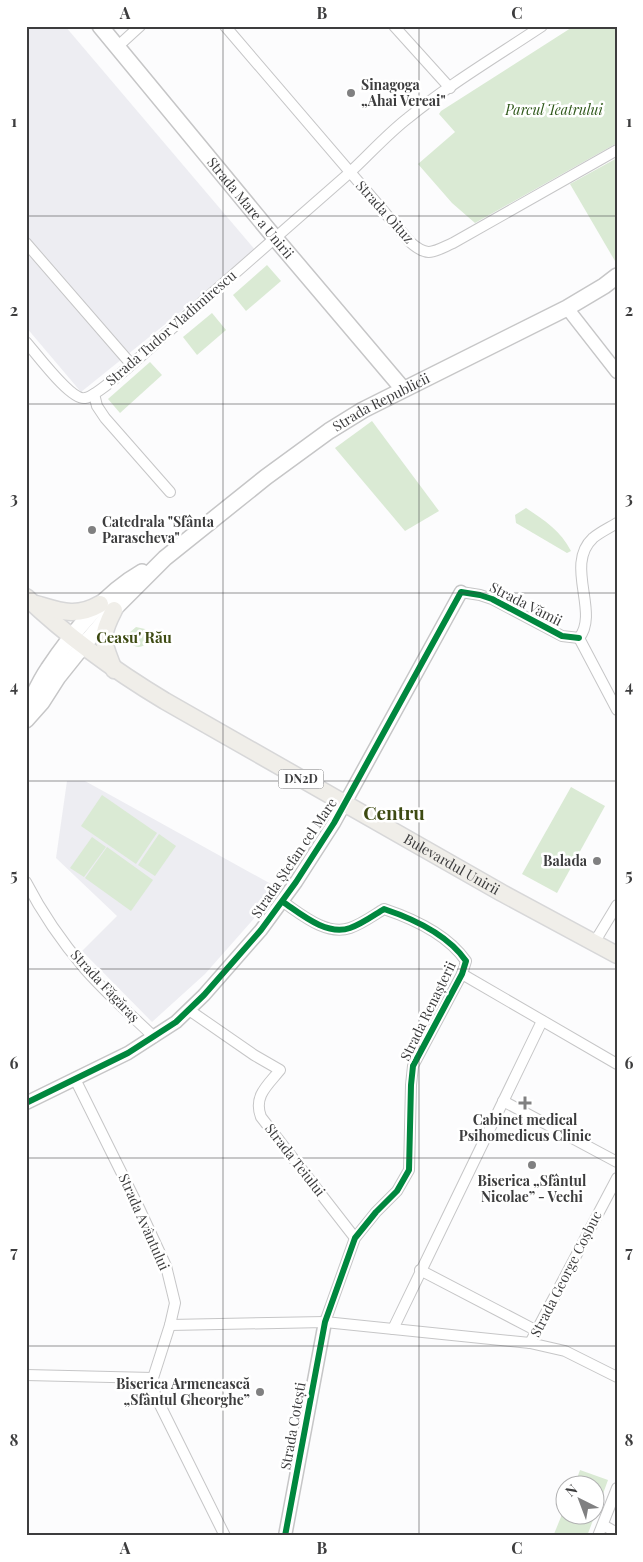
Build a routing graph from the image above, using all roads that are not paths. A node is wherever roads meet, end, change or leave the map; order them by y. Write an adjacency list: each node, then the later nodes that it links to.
1 (100, 26): 6 (main road, Strada Mare a Unirii)
2 (140, 26): 6 (street)
3 (225, 26): 9 (street, Strada Oituz)
4 (394, 26): 7 (street)
5 (542, 26): 7 (street, Strada Tudor Vladimirescu)
6 (117, 46): 10 (main road, Strada Mare a Unirii)
7 (450, 88): 9 (street, Strada Tudor Vladimirescu)
8 (617, 150): 9 (street, Strada Oituz)
9 (349, 172): 10 (street, Strada Tudor Vladimirescu)
10 (275, 238): 15 (street, Strada Tudor Vladimirescu); 17 (main road, Strada Mare a Unirii)
11 (26, 243): 15 (street)
12 (617, 276): 13 (main road, Strada Republicii)
13 (567, 308): 16 (street); 17 (main road, Strada Republicii)
14 (26, 342): 18 (street)
15 (131, 364): 18 (street, Strada Tudor Vladimirescu)
16 (617, 372)
17 (403, 389): 23 (main road, Strada Republicii)
18 (94, 394): 19 (street, Strada Tudor Vladimirescu)
19 (170, 492)
20 (617, 523): 24 (street)
21 (461, 592): 24 (street, Strada Vămii); 30 (street, Strada Ștefan cel Mare)
22 (29, 600): 23 (main road); 25 (main road, Bulevardul Unirii)
23 (107, 607): 25 (main road, Strada Republicii); 26 (main road)
24 (579, 638): 28 (street)
25 (76, 642): 26 (main road, Bulevardul Unirii); 27 (main road, Strada Republicii); 29 (main road, Strada Republicii)
26 (114, 670): 30 (main road, Bulevardul Unirii / DN2D)
27 (26, 710)
28 (617, 710)
29 (26, 720)
30 (345, 804): 32 (street, Strada Ștefan cel Mare); 34 (main road, Bulevardul Unirii / DN2D)
31 (26, 882): 39 (street, Strada Făgăraș)
32 (283, 902): 36 (street, Strada Renașterii); 37 (street, Strada Ștefan cel Mare)
33 (617, 905): 34 (street)
34 (594, 943): 35 (main road, Bulevardul Unirii / DN2D)
35 (617, 955)
36 (462, 974): 38 (street); 46 (street, Strada Renașterii)
37 (189, 1010): 39 (street, Strada Ștefan cel Mare); 46 (street, Strada Teiului)
38 (542, 1021): 40 (street); 42 (street)
39 (154, 1037): 41 (street, Strada Ștefan cel Mare)
40 (617, 1064)
41 (75, 1079): 43 (street, Strada Ștefan cel Mare); 49 (street, Strada Avântului)
42 (502, 1101): 44 (street); 47 (street)
43 (26, 1103)
44 (617, 1162)
45 (617, 1178): 51 (street, Strada George Coșbuc)
46 (355, 1238): 48 (street, Strada Renașterii)
47 (420, 1270): 50 (street); 51 (street)
48 (326, 1322): 49 (street); 50 (street); 60 (street, Strada Cotești)
49 (170, 1325): 55 (street, Strada Avântului)
50 (393, 1328): 52 (street)
51 (536, 1331): 52 (street, Strada George Coșbuc)
52 (530, 1343): 54 (street)
53 (26, 1375): 55 (street)
54 (617, 1377)
55 (153, 1378): 59 (street)
56 (617, 1488): 57 (street)
57 (603, 1525): 58 (street); 61 (street)
58 (617, 1532)
59 (225, 1536)
60 (286, 1536)
61 (598, 1536)

